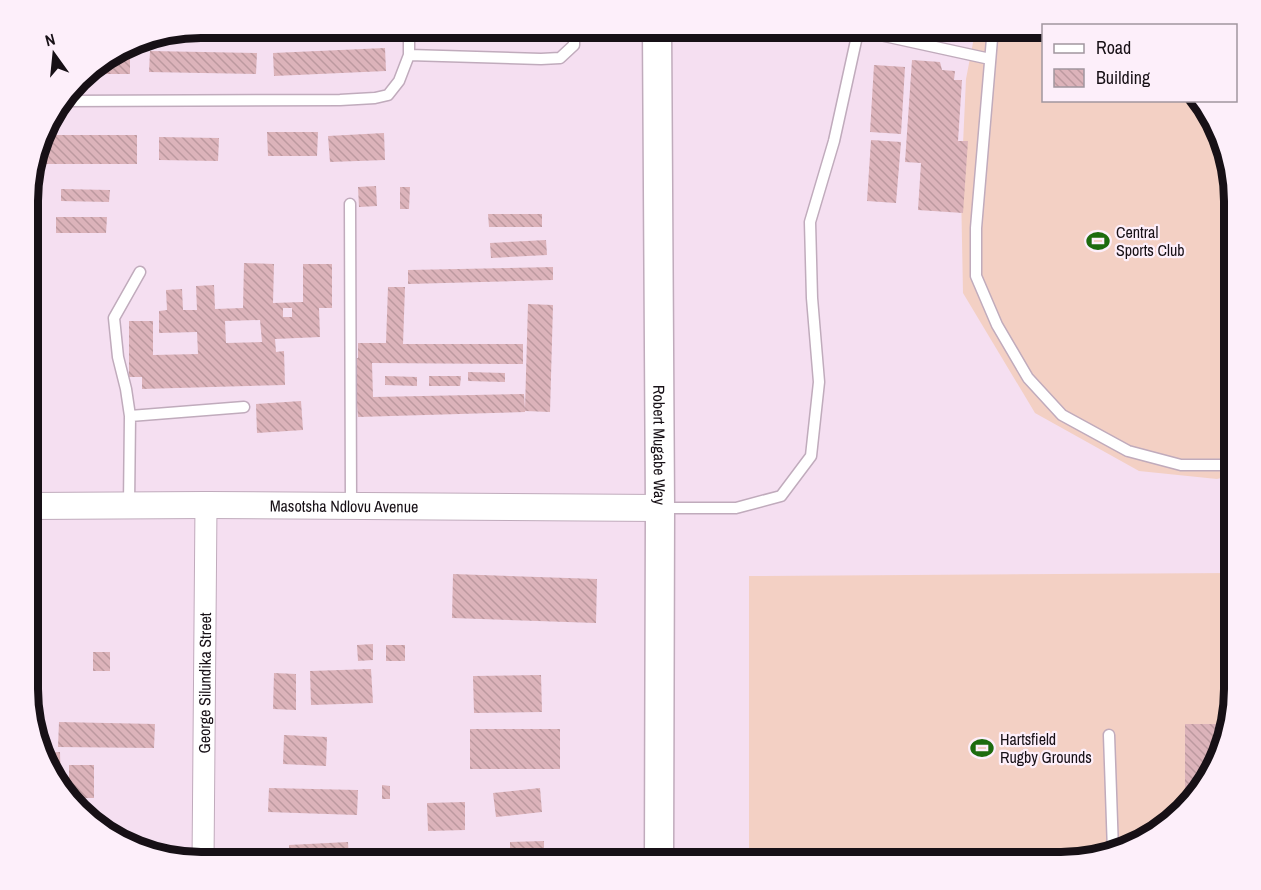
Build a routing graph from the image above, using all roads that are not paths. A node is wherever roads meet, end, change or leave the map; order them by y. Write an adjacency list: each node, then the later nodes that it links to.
1 (409, 38): 7 (lane)
2 (574, 38): 7 (lane)
3 (657, 38): 19 (main road, Robert Mugabe Way)
4 (857, 38): 19 (lane)
5 (894, 38): 8 (lane)
6 (992, 38): 8 (lane)
7 (409, 55): 9 (lane)
8 (990, 59): 14 (lane)
9 (72, 101)
10 (350, 204): 18 (lane)
11 (140, 272): 13 (lane)
12 (244, 406): 13 (lane)
13 (130, 416): 15 (lane)
14 (1223, 465)
15 (129, 505): 16 (street, Masotsha Ndlovu Avenue); 17 (street, Masotsha Ndlovu Avenue)
16 (206, 505): 18 (street, Masotsha Ndlovu Avenue); 22 (street, George Silundika Street)
17 (38, 506)
18 (351, 506): 19 (street, Masotsha Ndlovu Avenue)
19 (660, 508): 23 (main road, Robert Mugabe Way)
20 (1109, 735): 21 (lane)
21 (1113, 844)
22 (203, 852)
23 (659, 852)

